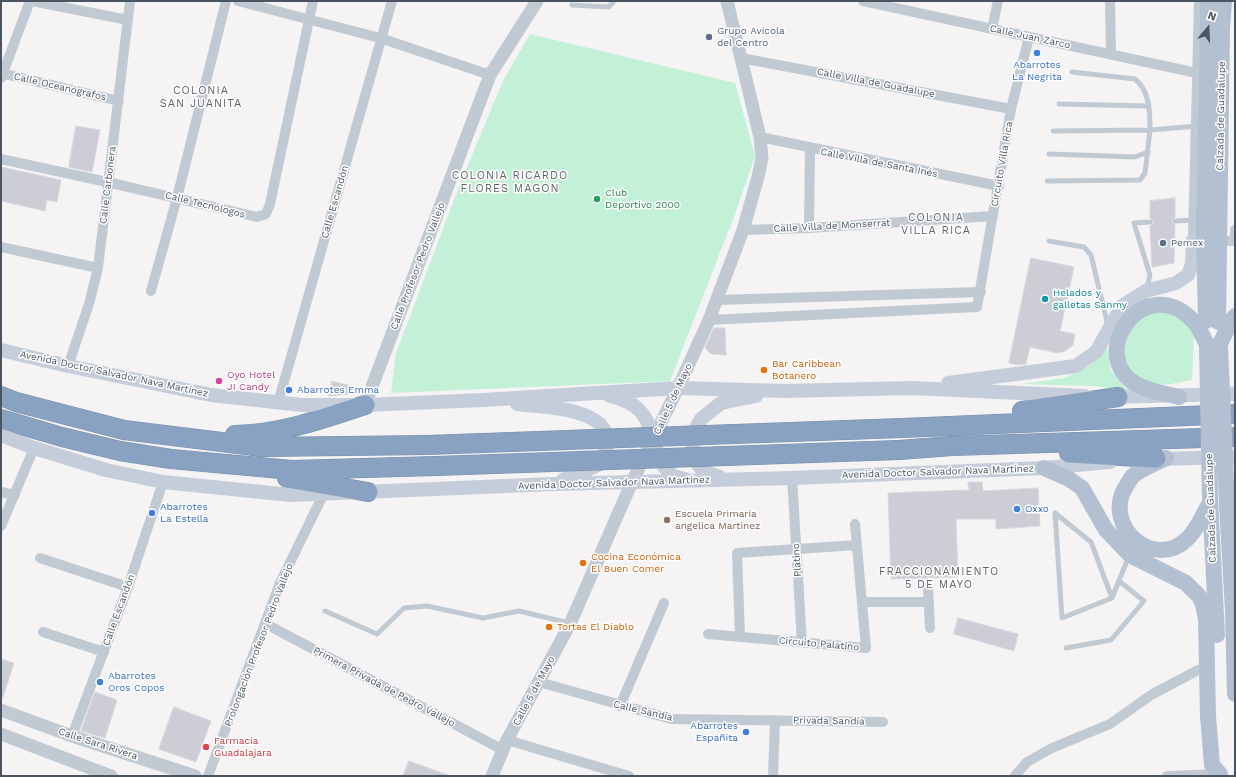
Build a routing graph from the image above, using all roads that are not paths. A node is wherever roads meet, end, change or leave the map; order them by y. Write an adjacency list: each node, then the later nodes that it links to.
1 (31, 1): 19 (street); 28 (street)
2 (130, 1): 19 (street, Calle Carbonera)
3 (226, 1): 45 (street)
4 (238, 1): 18 (street)
5 (313, 1): 18 (street, Calle Tecnólogos)
6 (392, 1): 23 (street, Calle Escandón)
7 (537, 1): 29 (street, Calle Profesor Pedro Vallejo)
8 (614, 1): 17 (lane)
9 (727, 1): 25 (street, Calle 5 de Mayo)
10 (863, 1): 16 (street, Calle Juan Zarco)
11 (998, 1): 20 (street)
12 (1110, 1): 24 (street)
13 (1199, 1): 27 (street)
14 (1208, 1): 21 (main road, Calzada de Guadalupe)
15 (1224, 1): 21 (main road, Calzada de Guadalupe)
16 (886, 4): 20 (street, Calle Juan Zarco)
17 (572, 5)
18 (309, 19): 23 (street); 45 (street, Calle Tecnólogos)
19 (128, 20): 30 (street, Calle Carbonera)
20 (992, 29): 22 (street, Calle Juan Zarco)
21 (1215, 29): 67 (main road, Calzada de Guadalupe, bridge)
22 (1029, 37): 24 (street, Calle Juan Zarco); 33 (street, Circuito Villa Rica)
23 (380, 38): 29 (street); 79 (street, Calle Escandón)
24 (1110, 55): 27 (street, Calle Juan Zarco)
25 (741, 58): 33 (street, Calle Villa de Guadalupe); 37 (street, Calle 5 de Mayo)
26 (1072, 72): 32 (lane)
27 (1197, 73): 34 (street)
28 (2, 75): 30 (street, Calle Oceanógrafos)
29 (490, 75): 80 (street, Calle Profesor Pedro Vallejo)
30 (119, 101): 43 (street, Calle Carbonera)
31 (1059, 104): 32 (lane)
32 (1149, 106): 35 (lane)
33 (1011, 109): 44 (street, Circuito Villa Rica)
34 (1196, 126): 35 (lane); 47 (street)
35 (1150, 130): 36 (lane); 39 (lane)
36 (1053, 131)
37 (760, 137): 38 (street, Calle Villa de Santa Inés); 51 (street, Calle 5 de Mayo)
38 (810, 149): 44 (street, Calle Villa de Santa Inés); 50 (street)
39 (1148, 152): 40 (lane); 42 (lane)
40 (1049, 154)
41 (1, 159): 43 (street, Calle Tecnólogos)
42 (1047, 181)
43 (107, 182): 45 (street, Calle Tecnólogos); 57 (street, Calle Carbonera)
44 (999, 186): 46 (street, Circuito Villa Rica)
45 (177, 198): 58 (street)
46 (993, 216): 50 (street, Calle Villa de Monserrat); 60 (street, Circuito Villa Rica)
47 (1193, 220): 48 (lane); 53 (street)
48 (1175, 221)
49 (1150, 222): 59 (lane)
50 (809, 228): 51 (street, Calle Villa de Monserrat)
51 (743, 230): 62 (street, Calle 5 de Mayo)
52 (1235, 231): 53 (street); 55 (street)
53 (1193, 235): 55 (street); 59 (main road)
54 (1049, 241): 66 (lane)
55 (1235, 241)
56 (1, 247): 57 (street)
57 (98, 268): 69 (street, Calle Carbonera)
58 (151, 291)
59 (1146, 291): 66 (main road)
60 (980, 292): 61 (street); 63 (street, Circuito Villa Rica)
61 (849, 296): 62 (street); 63 (street)
62 (716, 300): 65 (street, Calle 5 de Mayo)
63 (849, 313): 65 (street, Circuito Villa Rica)
64 (1235, 316): 67 (main road)
65 (709, 320): 70 (street, Calle 5 de Mayo)
66 (1109, 329): 71 (main road)
67 (1213, 345): 76 (main road); 104 (main road, Calzada de Guadalupe, bridge); 105 (main road, Calzada de Guadalupe, bridge)
68 (1, 350): 69 (main road, Avenida Doctor Salvador Nava Martínez)
69 (68, 366): 79 (main road, Avenida Doctor Salvador Nava Martínez)
70 (678, 388): 72 (main road, Avenida Doctor Salvador Nava Martínez); 73 (main road, Avenida Doctor Salvador Nava Martínez); 87 (street, Calle 5 de Mayo)
71 (912, 388): 72 (main road, Avenida Doctor Salvador Nava Martínez); 77 (main road, Avenida Doctor Salvador Nava Martínez)
72 (785, 391): 95 (main road)
73 (602, 392): 78 (main road, Avenida Doctor Salvador Nava Martínez); 87 (main road)
74 (1235, 394): 76 (main road, Avenida Doctor Salvador Nava Martínez)
75 (1, 396): 85 (highway)
76 (1179, 396): 77 (main road, Avenida Doctor Salvador Nava Martínez)
77 (1118, 397): 83 (highway)
78 (483, 400): 80 (main road, Avenida Doctor Salvador Nava Martínez); 99 (main road)
79 (278, 403): 80 (main road, Avenida Doctor Salvador Nava Martínez)
80 (366, 405): 85 (highway)
81 (1235, 414): 83 (highway)
82 (1, 419): 91 (highway)
83 (961, 424): 85 (highway, bridge)
84 (1, 435): 89 (main road, Avenida Doctor Salvador Nava Martínez)
85 (183, 437)
86 (1235, 437): 88 (highway)
87 (654, 438): 96 (main road); 98 (street, Calle 5 de Mayo)
88 (952, 446): 91 (highway, bridge); 92 (highway)
89 (34, 448): 97 (main road, Avenida Doctor Salvador Nava Martínez); 103 (street)
90 (1235, 457): 92 (main road, Avenida Doctor Salvador Nava Martínez)
91 (171, 458): 101 (highway)
92 (1161, 458): 93 (main road, Avenida Doctor Salvador Nava Martínez); 104 (main road)
93 (1044, 468): 94 (main road, Avenida Doctor Salvador Nava Martínez); 110 (main road)
94 (792, 478): 95 (main road, Avenida Doctor Salvador Nava Martínez); 109 (street, Platino)
95 (741, 479): 96 (main road, Avenida Doctor Salvador Nava Martínez)
96 (690, 481): 98 (main road, Avenida Doctor Salvador Nava Martínez)
97 (163, 482): 102 (main road, Avenida Doctor Salvador Nava Martínez); 113 (street, Calle Escandón)
98 (632, 482): 99 (main road, Avenida Doctor Salvador Nava Martínez); 121 (street, Calle 5 de Mayo)
99 (553, 484): 101 (main road, Avenida Doctor Salvador Nava Martínez)
100 (1, 492): 103 (street)
101 (368, 492): 102 (main road, Avenida Doctor Salvador Nava Martínez)
102 (324, 493): 120 (street, Prolongación Profesor Pedro Vallejo)
103 (15, 495): 107 (street)
104 (1210, 501): 139 (main road, Calzada de Guadalupe)
105 (1230, 510): 131 (main road, Calzada de Guadalupe)
106 (855, 524): 108 (street, Circuito Palatino)
107 (1, 526)
108 (857, 545): 109 (street); 116 (street, Circuito Palatino)
109 (797, 549): 125 (street); 126 (street, Platino)
110 (1130, 555): 112 (lane); 139 (main road)
111 (40, 558): 113 (street)
112 (1120, 581): 115 (lane); 127 (lane)
113 (128, 587): 128 (street, Calle Escandón)
114 (928, 587): 117 (street)
115 (1112, 598): 115 (lane)
116 (862, 602): 117 (street); 126 (street, Circuito Palatino)
117 (929, 602): 122 (street)
118 (664, 603): 132 (street)
119 (325, 611): 121 (lane)
120 (266, 624): 138 (street, Primera Privada de Pedro Vallejo); 142 (street, Prolongación Profesor Pedro Vallejo)
121 (570, 624): 130 (street, Calle 5 de Mayo)
122 (930, 628)
123 (43, 632): 128 (street)
124 (708, 634): 125 (street, Circuito Palatino)
125 (740, 637): 126 (street, Circuito Palatino)
126 (802, 642)
127 (1066, 648)
128 (104, 652): 137 (street, Calle Escandón)
129 (1198, 670): 146 (street)
130 (538, 682): 132 (street, Calle Sandía); 138 (street, Calle 5 de Mayo)
131 (1235, 694)
132 (620, 706): 134 (street, Calle Sandía)
133 (1, 710): 137 (street, Calle Sara Rivera)
134 (775, 720): 135 (street, Privada Sandía); 145 (street)
135 (883, 722)
136 (1, 734): 140 (street)
137 (72, 736): 141 (street, Calle Sara Rivera)
138 (505, 745): 143 (street, Calle 5 de Mayo); 144 (street, Primera Privada de Pedro Vallejo)
139 (1220, 775): 147 (street)
140 (111, 776)
141 (195, 776)
142 (208, 776)
143 (492, 776)
144 (629, 776)
145 (773, 776)
146 (1016, 776)
147 (1167, 776)

